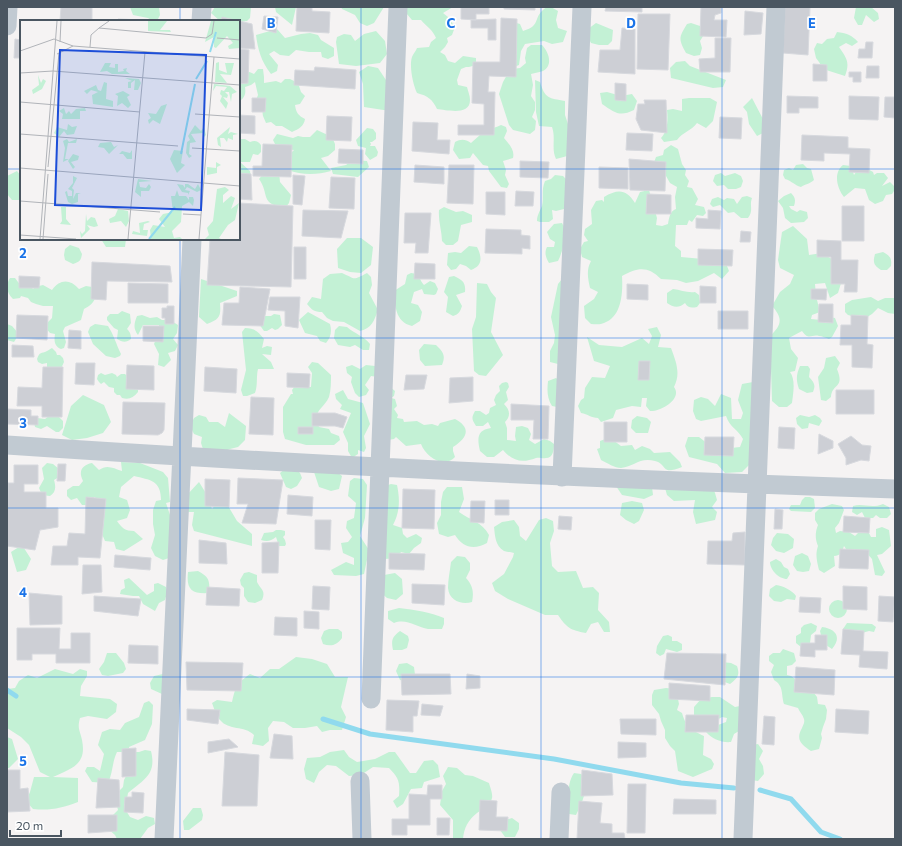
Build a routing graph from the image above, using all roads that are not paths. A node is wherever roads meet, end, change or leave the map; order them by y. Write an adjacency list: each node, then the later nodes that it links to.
1 (8, 7): 7 (street)
2 (202, 7): 6 (street)
3 (398, 7): 11 (street)
4 (582, 7): 12 (street)
5 (776, 7): 13 (street)
6 (201, 20)
7 (7, 26)
8 (192, 240): 10 (street)
9 (7, 445): 10 (street)
10 (182, 457): 11 (street); 18 (street)
11 (381, 467): 12 (street); 15 (street)
12 (562, 477): 13 (street)
13 (757, 484): 14 (street); 21 (street)
14 (895, 489)
15 (371, 699)
16 (360, 781): 19 (street)
17 (561, 792): 20 (street)
18 (164, 839)
19 (362, 839)
20 (559, 839)
21 (742, 839)

